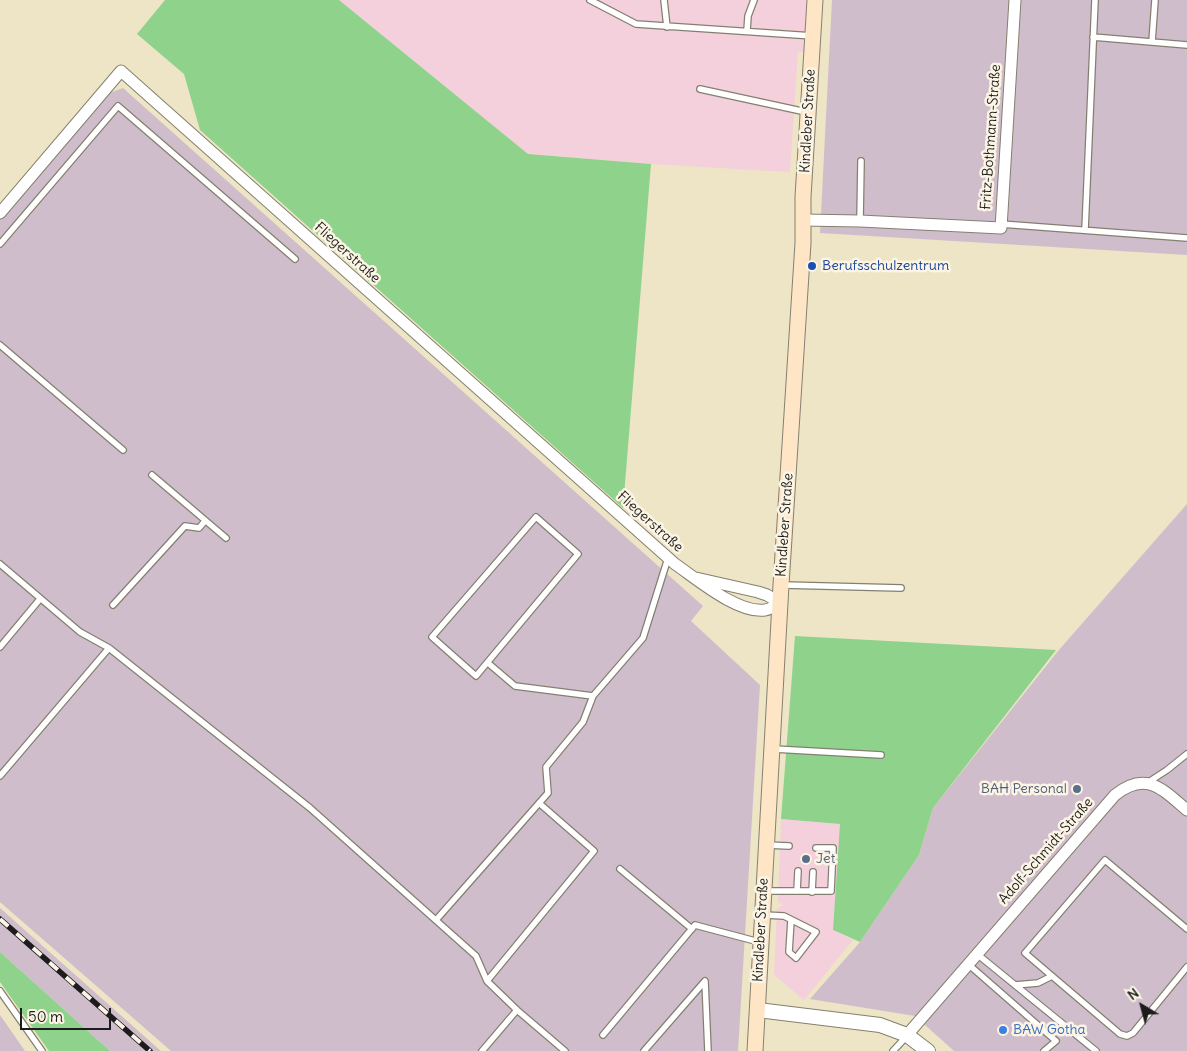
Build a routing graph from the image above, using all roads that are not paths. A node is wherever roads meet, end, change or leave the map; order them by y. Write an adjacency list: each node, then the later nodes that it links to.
1 (590, 0): 8 (lane)
2 (664, 0): 8 (lane)
3 (754, 0): 9 (lane)
4 (815, 0): 10 (main road, Kindleber Straße)
5 (1015, 0): 20 (street, Fritz-Bothmann-Straße)
6 (1095, 0): 11 (lane)
7 (1155, 0): 12 (lane)
8 (667, 27): 9 (lane)
9 (747, 31): 10 (lane)
10 (813, 36): 15 (main road, Kindleber Straße)
11 (1093, 37): 12 (lane); 21 (lane)
12 (1152, 42): 13 (lane)
13 (1187, 45)
14 (700, 89): 15 (lane)
15 (808, 112): 18 (main road, Kindleber Straße)
16 (861, 161): 19 (lane)
17 (0, 213): 30 (street, Fliegerstraße)
18 (803, 220): 19 (street, Fritz-Bothmann-Straße); 33 (main road, Kindleber Straße)
19 (860, 220): 20 (street, Fritz-Bothmann-Straße)
20 (1001, 224): 21 (lane)
21 (1085, 230): 22 (lane)
22 (1187, 238)
23 (0, 244): 24 (lane)
24 (295, 259)
25 (0, 344): 26 (lane)
26 (123, 450)
27 (152, 475): 28 (lane)
28 (205, 521): 29 (lane); 37 (lane)
29 (226, 538)
30 (668, 558): 32 (street, Fliegerstraße); 41 (lane)
31 (0, 564): 35 (lane)
32 (696, 578): 36 (street, Fliegerstraße); 36 (street, Fliegerstraße)
33 (781, 585): 34 (lane); 36 (main road, Kindleber Straße)
34 (900, 588)
35 (40, 598): 38 (lane); 39 (lane)
36 (780, 603): 42 (main road, Kindleber Straße)
37 (113, 605)
38 (0, 647)
39 (108, 648): 45 (lane); 59 (lane)
40 (488, 663): 40 (lane); 41 (lane)
41 (593, 696): 47 (lane)
42 (771, 748): 44 (lane); 49 (main road, Kindleber Straße)
43 (1187, 754): 46 (lane)
44 (881, 756)
45 (0, 776)
46 (1147, 782): 48 (street); 64 (street, Adolf-Schmidt-Straße)
47 (539, 803): 59 (lane); 68 (lane)
48 (1187, 810)
49 (766, 845): 50 (lane); 55 (main road, Kindleber Straße)
50 (789, 846)
51 (816, 848): 57 (lane)
52 (620, 870): 61 (lane)
53 (798, 871): 56 (lane)
54 (813, 872): 57 (lane)
55 (763, 891): 56 (lane); 58 (main road, Kindleber Straße)
56 (797, 891): 57 (lane)
57 (812, 892)
58 (762, 915): 60 (lane); 63 (main road, Kindleber Straße)
59 (436, 920): 68 (lane)
60 (791, 920): 60 (lane)
61 (692, 929): 63 (lane); 73 (lane)
62 (1187, 930): 67 (lane)
63 (760, 942): 72 (main road, Kindleber Straße)
64 (977, 954): 65 (street, Adolf-Schmidt-Straße); 69 (lane)
65 (968, 964): 74 (street, Adolf-Schmidt-Straße); 83 (lane)
66 (1187, 967): 67 (lane)
67 (1052, 976): 69 (lane)
68 (487, 981): 71 (lane)
69 (1015, 985): 84 (lane)
70 (0, 991): 75 (lane)
71 (517, 1010): 76 (lane); 77 (lane)
72 (758, 1010): 74 (street); 80 (main road, Kindleber Straße)
73 (603, 1035)
74 (907, 1035): 81 (lane, Adolf-Schmidt-Straße); 82 (street)
75 (42, 1051)
76 (482, 1051)
77 (565, 1051)
78 (644, 1051): 79 (lane)
79 (708, 1051)
80 (755, 1051)
81 (893, 1051)
82 (928, 1051)
83 (1044, 1051)
84 (1096, 1051)

